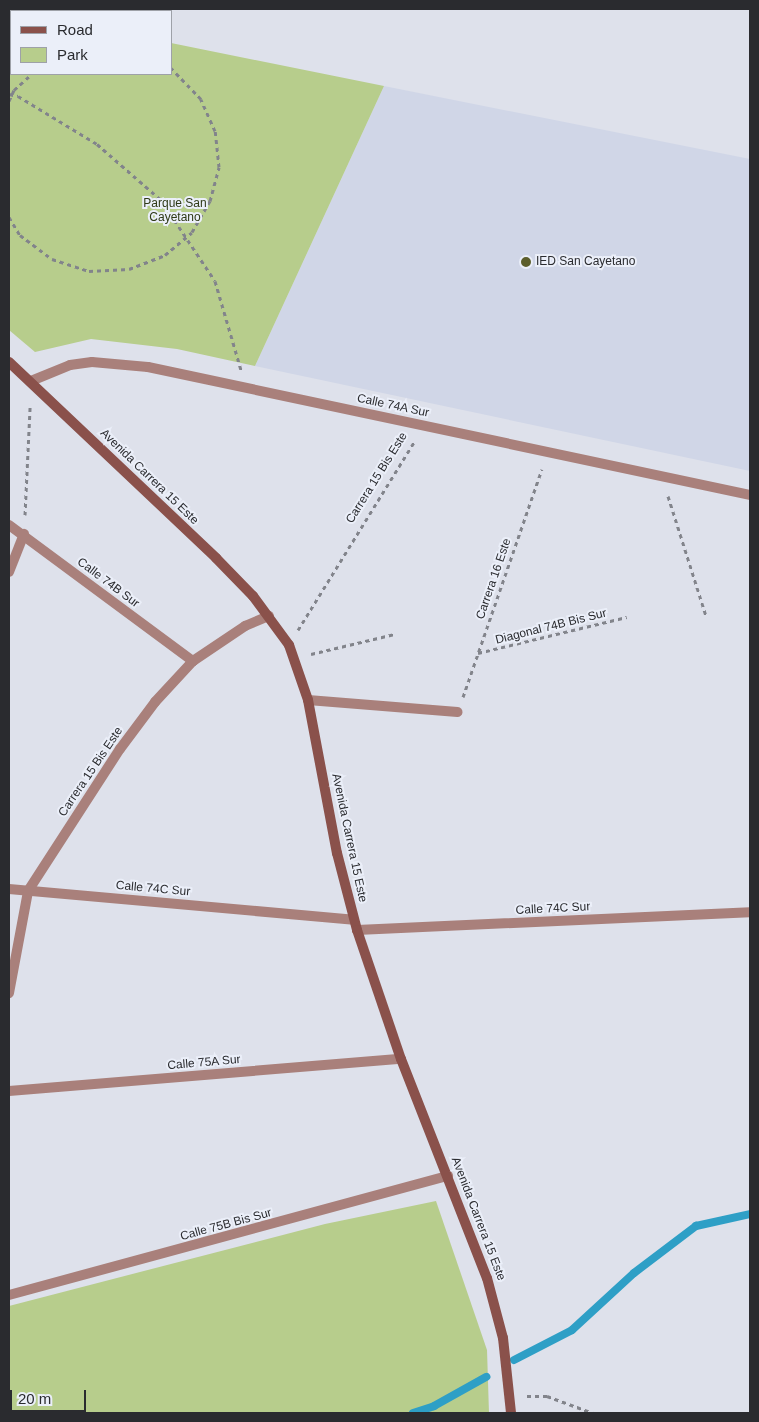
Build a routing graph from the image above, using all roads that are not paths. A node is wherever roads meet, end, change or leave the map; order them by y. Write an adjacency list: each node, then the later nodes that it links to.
1 (9, 362): 2 (main road, Avenida Carrera 15 Este)
2 (31, 381): 3 (street, Calle 74A Sur); 7 (main road, Avenida Carrera 15 Este)
3 (750, 495)
4 (9, 524): 5 (street, Calle 74B Sur)
5 (24, 534): 6 (street); 8 (street, Calle 74B Sur)
6 (9, 572)
7 (269, 616): 8 (street, Carrera 15 Bis Este); 9 (main road, Avenida Carrera 15 Este)
8 (193, 661): 12 (street, Carrera 15 Bis Este)
9 (308, 700): 10 (street); 14 (main road, Avenida Carrera 15 Este)
10 (458, 712)
11 (9, 889): 12 (street, Calle 74C Sur)
12 (28, 891): 14 (street, Calle 74C Sur); 15 (street, Carrera 15 Bis Este)
13 (750, 912): 14 (street, Calle 74C Sur)
14 (356, 925): 16 (main road, Avenida Carrera 15 Este)
15 (9, 993)
16 (401, 1059): 17 (street, Calle 75A Sur); 18 (main road, Avenida Carrera 15 Este)
17 (9, 1091)
18 (448, 1176): 19 (street, Calle 75B Bis Sur); 20 (main road, Avenida Carrera 15 Este)
19 (9, 1295)
20 (511, 1413)

